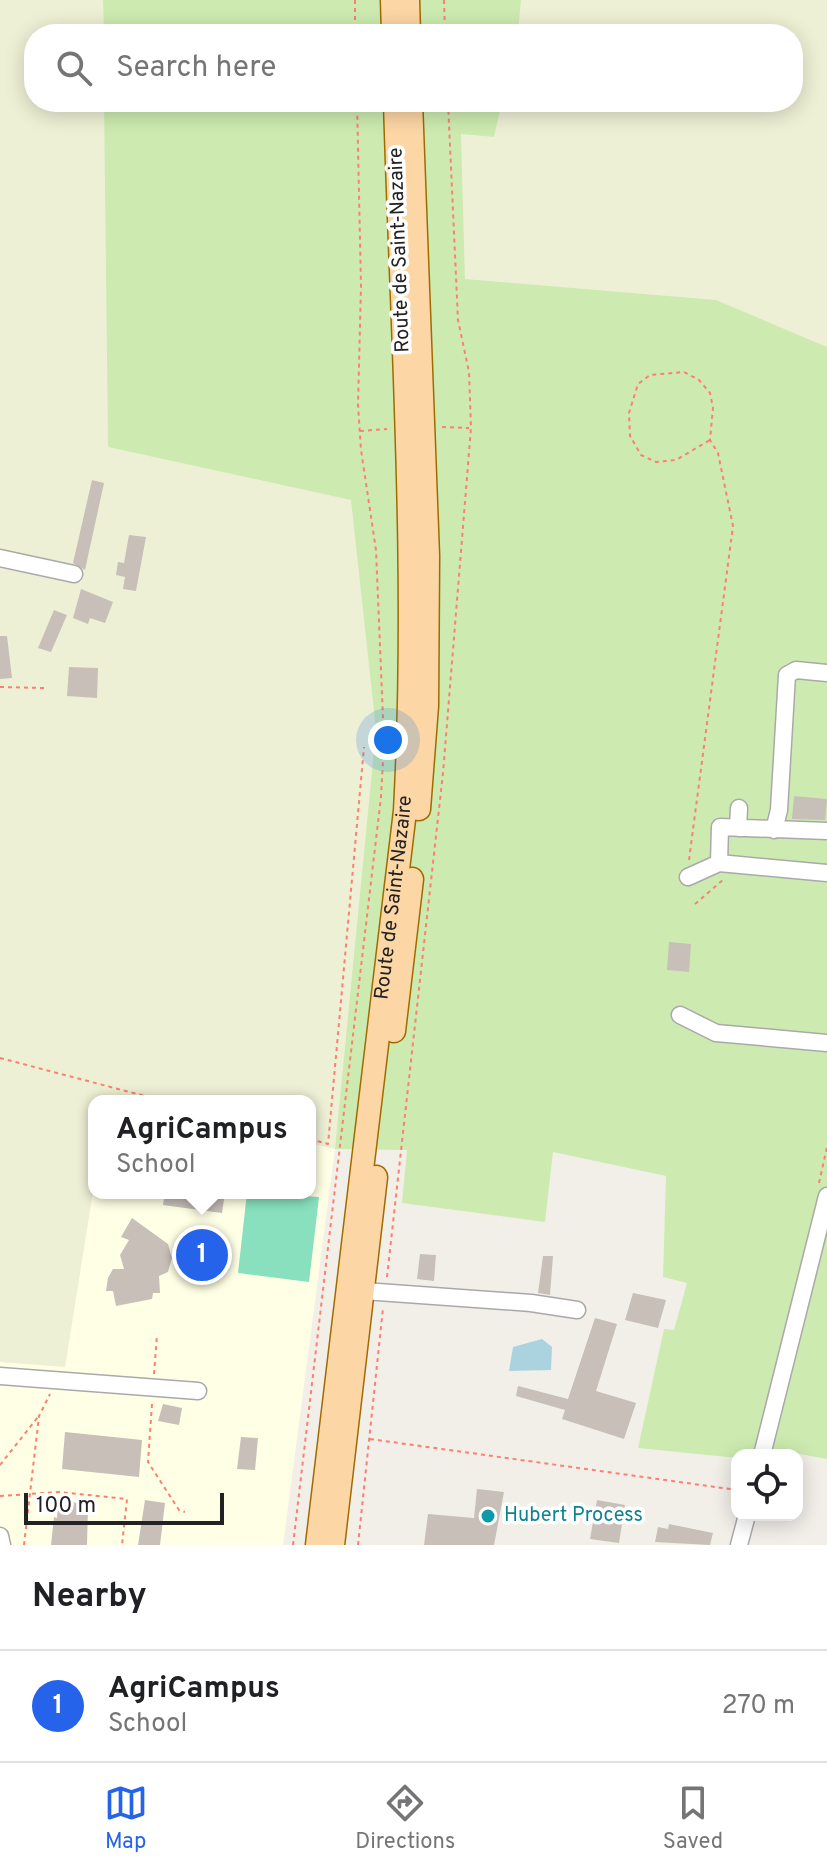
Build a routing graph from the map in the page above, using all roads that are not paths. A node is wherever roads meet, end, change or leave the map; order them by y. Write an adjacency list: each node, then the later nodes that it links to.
1 (392, 0): 3 (main road)
2 (408, 0): 4 (main road)
3 (393, 24)
4 (409, 24)
5 (395, 112): 28 (main road, Route de Saint-Nazaire)
6 (411, 112): 20 (main road, Route de Saint-Nazaire)
7 (0, 558): 8 (street)
8 (74, 574)
9 (827, 673): 12 (street)
10 (739, 808): 11 (street)
11 (738, 828): 12 (street); 14 (street)
12 (774, 830): 13 (street)
13 (827, 831)
14 (724, 869): 15 (street); 16 (street)
15 (827, 873)
16 (688, 877)
17 (680, 1015): 18 (street)
18 (827, 1043)
19 (827, 1196): 24 (street)
20 (364, 1291): 21 (street); 29 (main road, Route de Saint-Nazaire)
21 (577, 1310)
22 (0, 1376): 23 (street)
23 (198, 1391)
24 (764, 1449)
25 (745, 1521): 30 (street)
26 (0, 1536): 27 (street)
27 (2, 1545)
28 (317, 1545)
29 (333, 1545)
30 (739, 1545)

